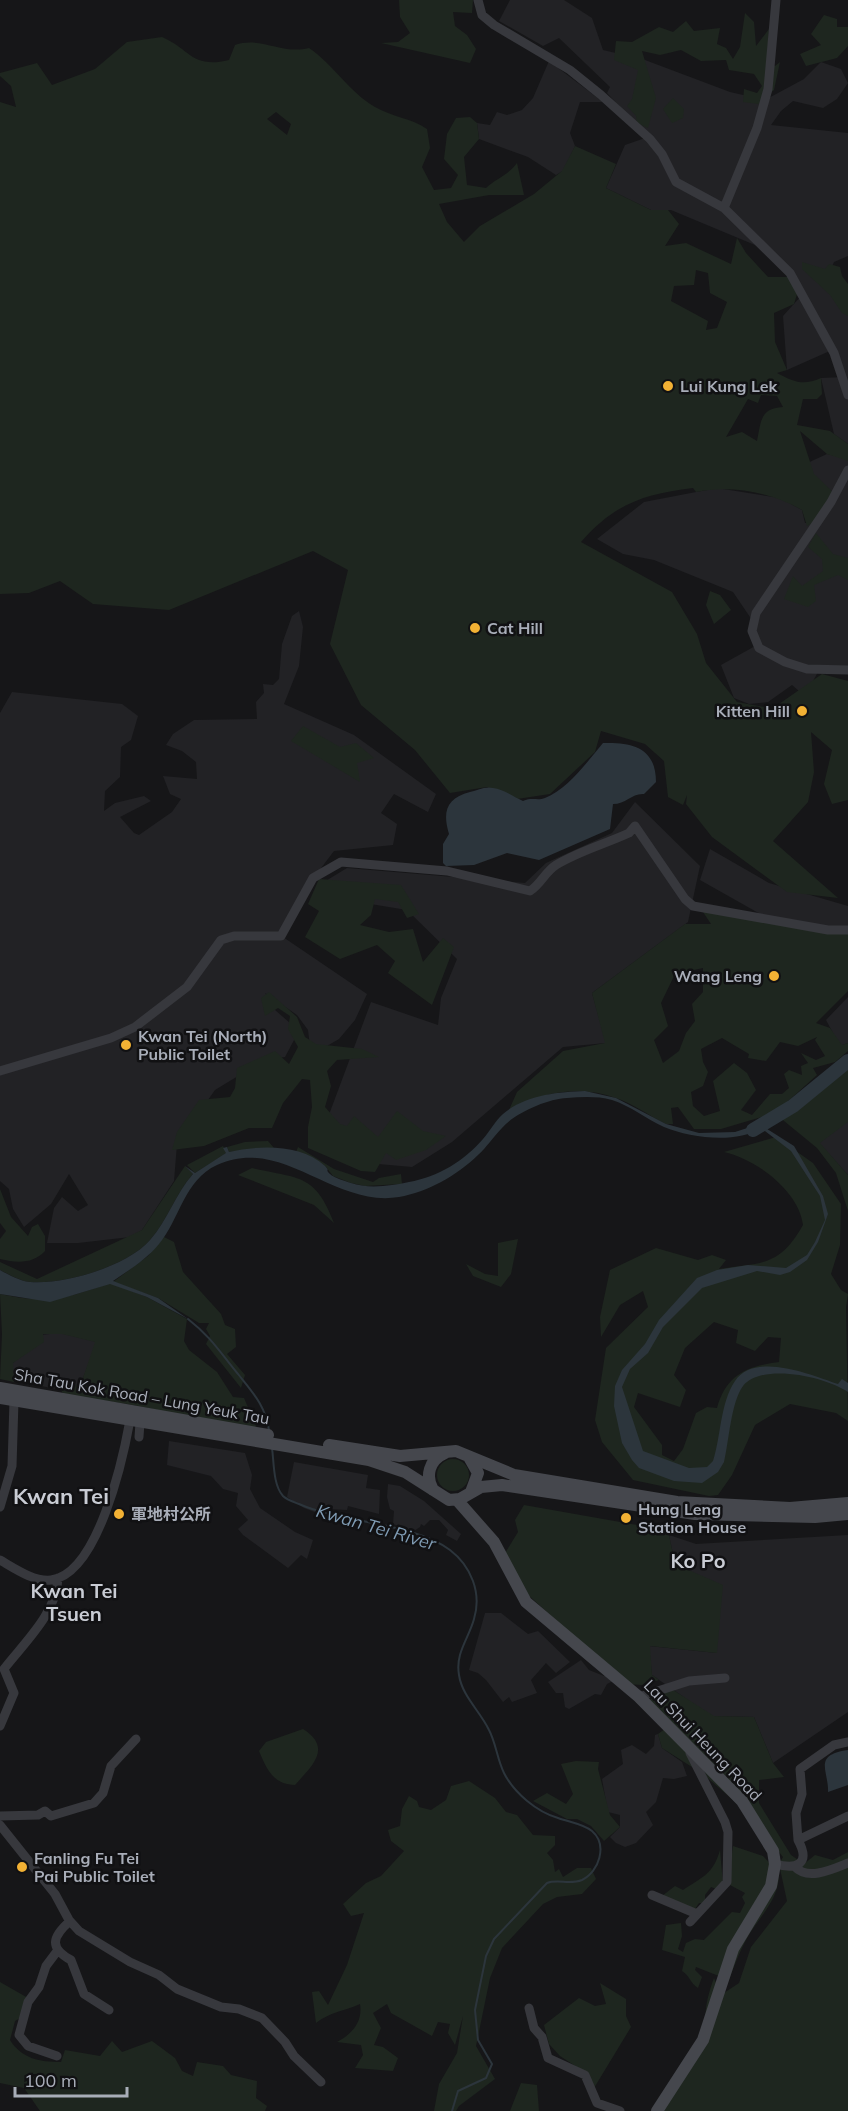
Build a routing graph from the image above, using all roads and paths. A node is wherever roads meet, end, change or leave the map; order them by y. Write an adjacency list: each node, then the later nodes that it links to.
1 (478, 0): 3 (street)
2 (776, 0): 3 (street)
3 (724, 208): 4 (street)
4 (848, 394)
5 (848, 470): 6 (street)
6 (848, 670)
7 (848, 930): 8 (street)
8 (0, 1071)
9 (0, 1388): 14 (main road, Sha Tau Kok Road – Lung Yeuk Tau)
10 (0, 1398): 11 (main road, Sha Tau Kok Road – Lung Yeuk Tau)
11 (14, 1401): 12 (main road, Sha Tau Kok Road – Lung Yeuk Tau); 22 (street)
12 (135, 1421): 13 (street); 14 (main road, Sha Tau Kok Road – Lung Yeuk Tau); 25 (street)
13 (139, 1437)
14 (254, 1437): 15 (main road, Sha Tau Kok Road – Lung Yeuk Tau)
15 (278, 1441): 16 (main road); 19 (main road)
16 (445, 1452): 17 (main road); 19 (main road)
17 (468, 1456): 18 (main road); 21 (main road)
18 (471, 1492): 20 (main road); 23 (main road)
19 (436, 1493): 20 (main road)
20 (457, 1500): 27 (main road, Lau Shui Heung Road)
21 (848, 1503)
22 (0, 1507)
23 (848, 1514)
24 (0, 1560): 25 (street)
25 (58, 1578): 28 (street)
26 (725, 1678): 27 (street)
27 (639, 1697): 31 (main road, Lau Shui Heung Road)
28 (0, 1726)
29 (136, 1739): 32 (street)
30 (848, 1742): 35 (street)
31 (688, 1747): 37 (main road, Lau Shui Heung Road); 39 (street)
32 (0, 1816)
33 (848, 1816): 35 (street)
34 (0, 1825): 40 (street)
35 (798, 1840): 38 (street)
36 (848, 1863): 38 (street)
37 (775, 1864): 38 (street); 47 (main road)
38 (795, 1867)
39 (652, 1895)
40 (69, 1921): 41 (street); 45 (street)
41 (58, 1950): 43 (street); 44 (street)
42 (530, 2008): 46 (street)
43 (109, 2010)
44 (57, 2056)
45 (321, 2082)
46 (620, 2111)
47 (657, 2111)

